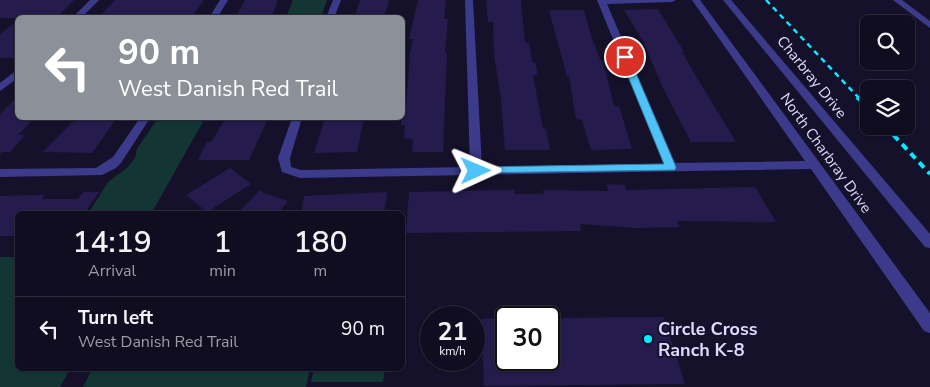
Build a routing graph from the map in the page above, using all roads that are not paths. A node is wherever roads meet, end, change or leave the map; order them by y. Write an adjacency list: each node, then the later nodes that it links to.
1 (95, 0): 10 (street)
2 (224, 0): 11 (street)
3 (337, 0): 12 (street)
4 (469, 0): 20 (street)
5 (672, 0): 9 (street)
6 (696, 0): 18 (street, North Charbray Drive)
7 (727, 0): 22 (street, Charbray Drive)
8 (897, 0): 13 (street)
9 (601, 1): 19 (street)
10 (79, 15)
11 (215, 15)
12 (331, 15)
13 (930, 24)
14 (15, 75): 15 (street)
15 (0, 88)
16 (144, 120): 21 (street)
17 (296, 120): 20 (street)
18 (814, 165): 19 (street); 23 (street, North Charbray Drive)
19 (671, 167): 20 (street)
20 (476, 171)
21 (0, 173)
22 (930, 243)
23 (930, 326)

